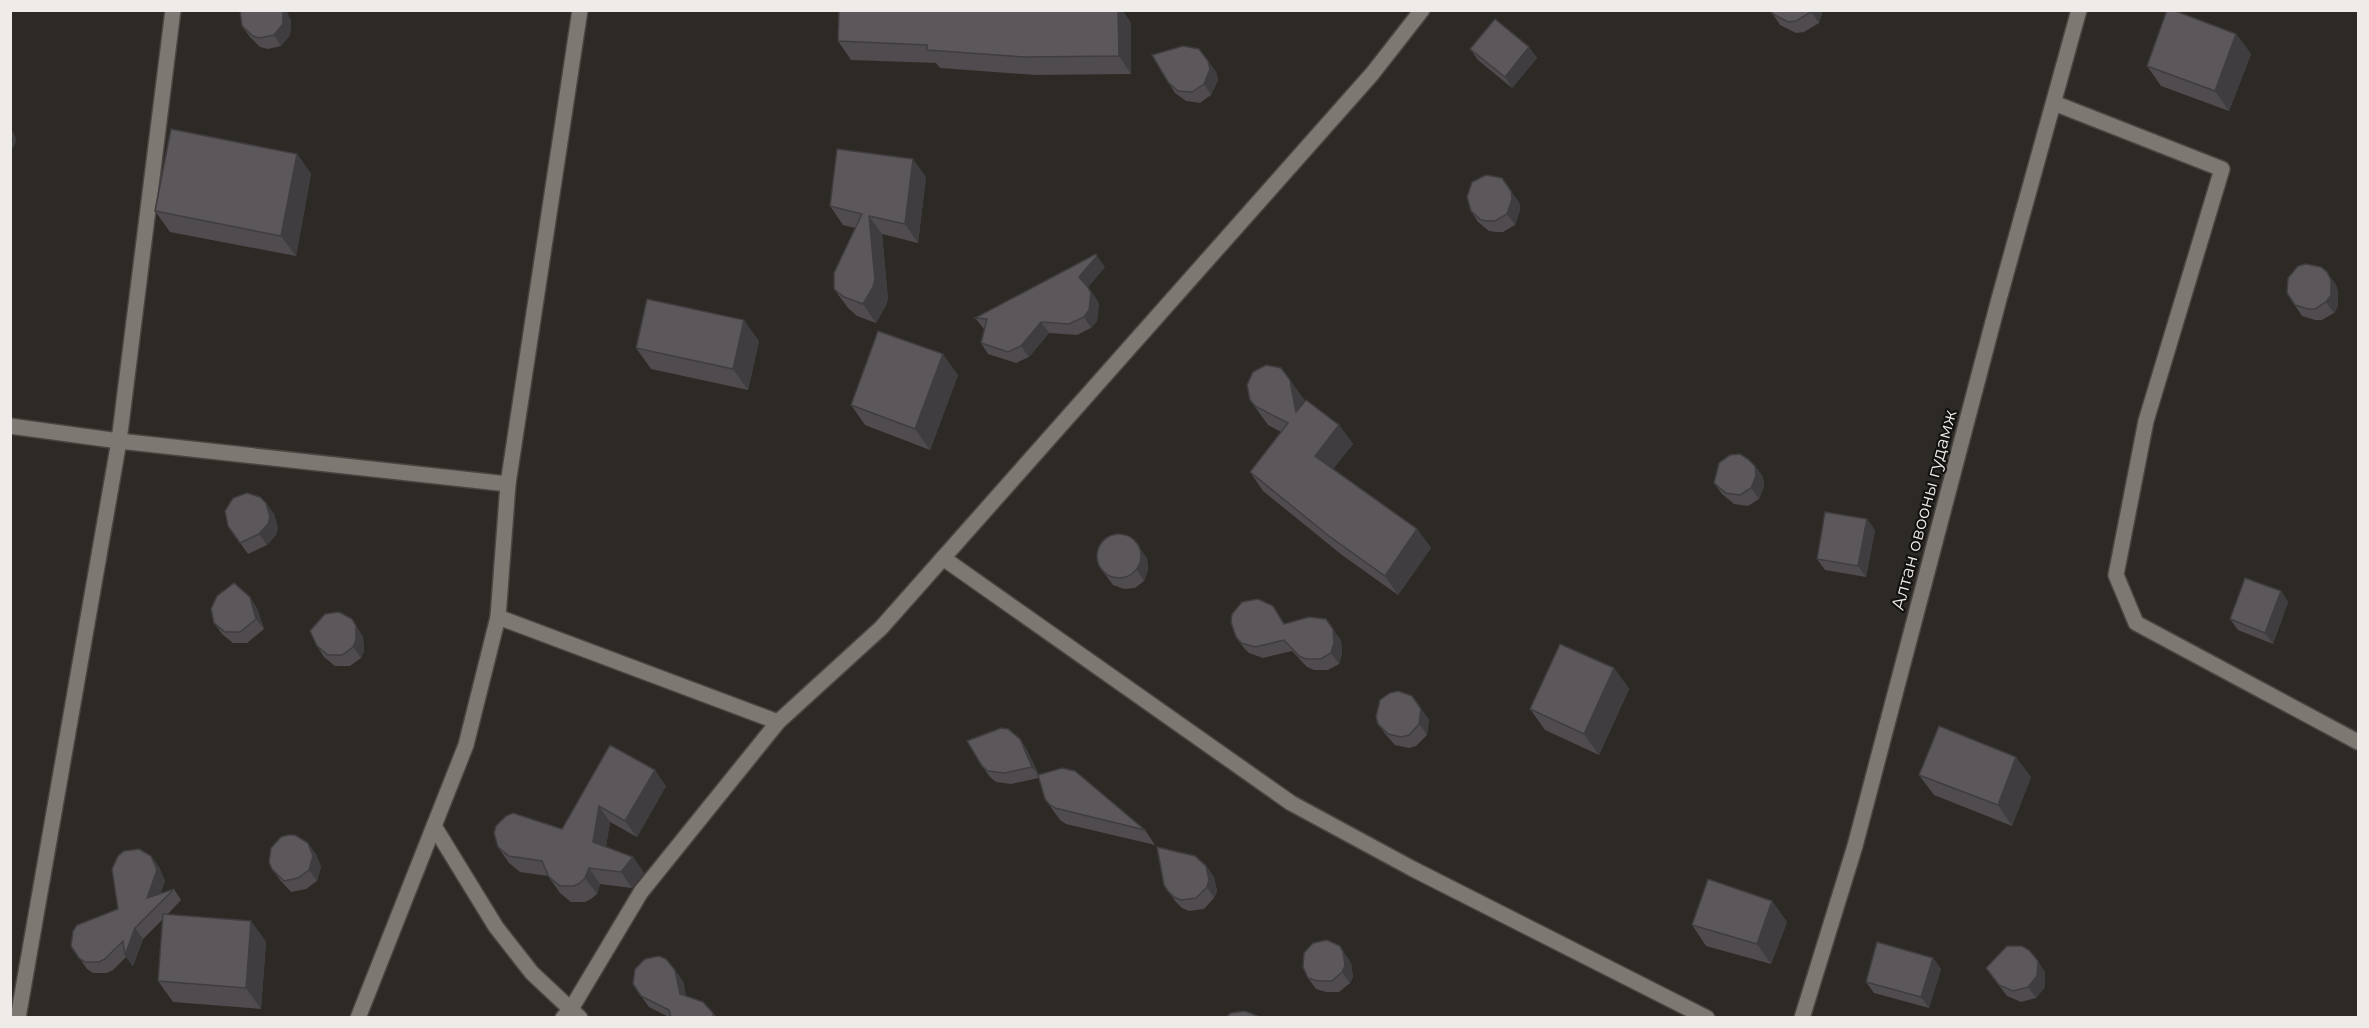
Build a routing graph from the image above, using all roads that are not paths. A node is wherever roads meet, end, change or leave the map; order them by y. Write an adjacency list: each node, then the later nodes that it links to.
1 (173, 10): 7 (street)
2 (580, 10): 8 (street)
3 (1422, 10): 9 (street)
4 (2079, 10): 5 (street, Алтан овооны гудамж)
5 (2054, 103): 12 (street); 18 (street, Алтан овооны гудамж)
6 (10, 426): 7 (street)
7 (119, 441): 8 (street); 15 (street)
8 (508, 484): 10 (street)
9 (943, 558): 11 (street); 17 (street)
10 (498, 617): 11 (street); 13 (street)
11 (778, 722): 14 (street)
12 (2358, 742)
13 (434, 826): 14 (street); 16 (street)
14 (571, 1015)
15 (18, 1017)
16 (358, 1017)
17 (1707, 1017)
18 (1802, 1017)

